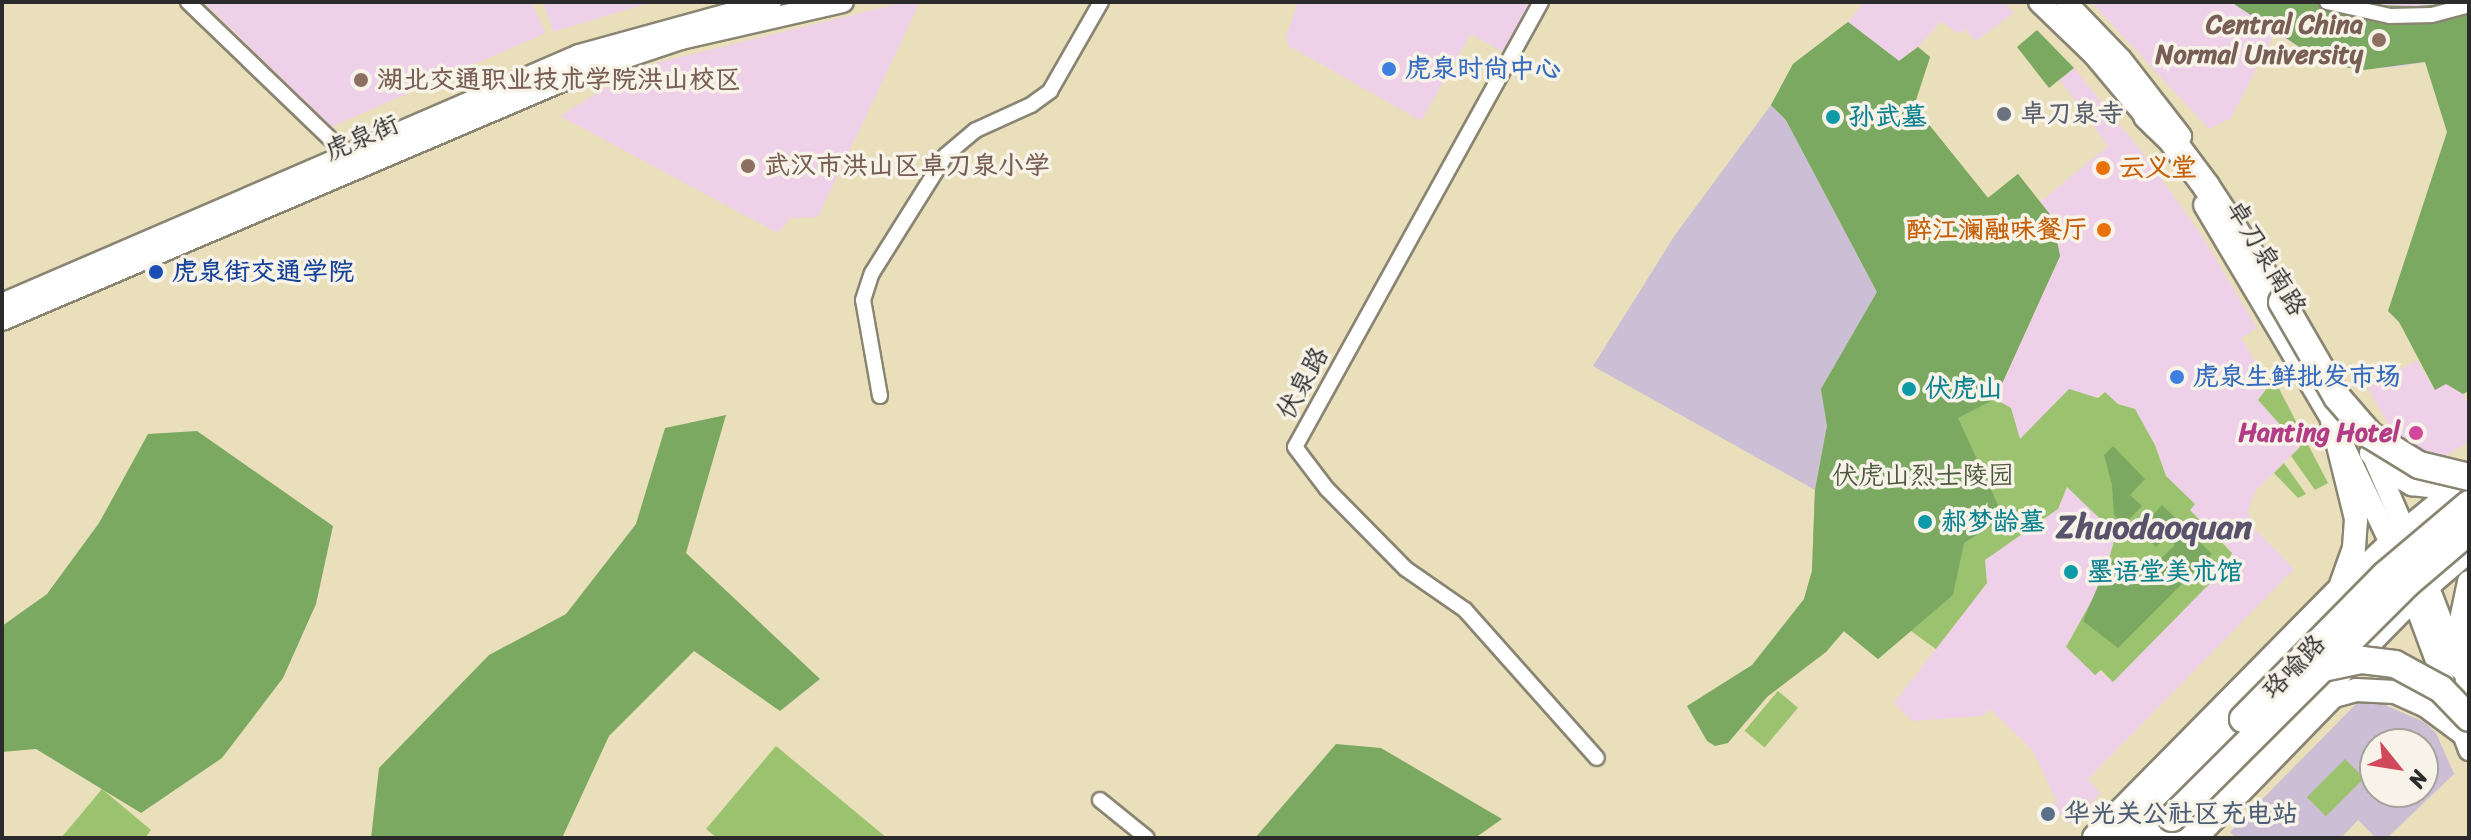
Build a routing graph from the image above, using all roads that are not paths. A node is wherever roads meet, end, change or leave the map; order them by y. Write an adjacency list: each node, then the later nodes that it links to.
1 (188, 2): 11 (street)
2 (771, 2): 11 (main road, 虎泉街)
3 (843, 2): 13 (main road, 虎泉街)
4 (1101, 2): 14 (street)
5 (1541, 2): 30 (street, 伏泉路)
6 (2039, 2): 10 (main road, 卓刀泉南路)
7 (2066, 2): 16 (main road, 卓刀泉南路)
8 (2327, 2): 9 (street)
9 (2469, 5)
10 (2147, 116): 15 (main road, 卓刀泉南路); 17 (highway, bridge)
11 (347, 155): 12 (main road, 虎泉街)
12 (2, 304)
13 (2, 320)
14 (880, 396)
15 (2332, 421): 19 (main road, 卓刀泉南路); 23 (main road)
16 (2371, 453): 17 (main road); 19 (main road, 卓刀泉南路)
17 (2468, 485): 19 (main road); 28 (highway, 珞喻路, bridge)
18 (2469, 531): 32 (highway, 珞喻路, bridge)
19 (2398, 536): 22 (main road, 卓刀泉南路); 23 (main road)
20 (2469, 551): 22 (main road)
21 (2469, 582): 26 (main road)
22 (2421, 591): 25 (main road); 26 (main road); 29 (main road)
23 (2338, 593): 24 (highway)
24 (2305, 627): 25 (main road); 34 (highway)
25 (2342, 683): 27 (main road); 29 (main road); 37 (street)
26 (2468, 690)
27 (2310, 704): 32 (highway)
28 (2243, 719): 29 (highway, bridge); 35 (highway, 珞喻路)
29 (2466, 734)
30 (1597, 758)
31 (1100, 800): 33 (street)
32 (2175, 828): 36 (highway, 珞喻路)
33 (1147, 838)
34 (2096, 838)
35 (2126, 838)
36 (2152, 838)
37 (2201, 838)

